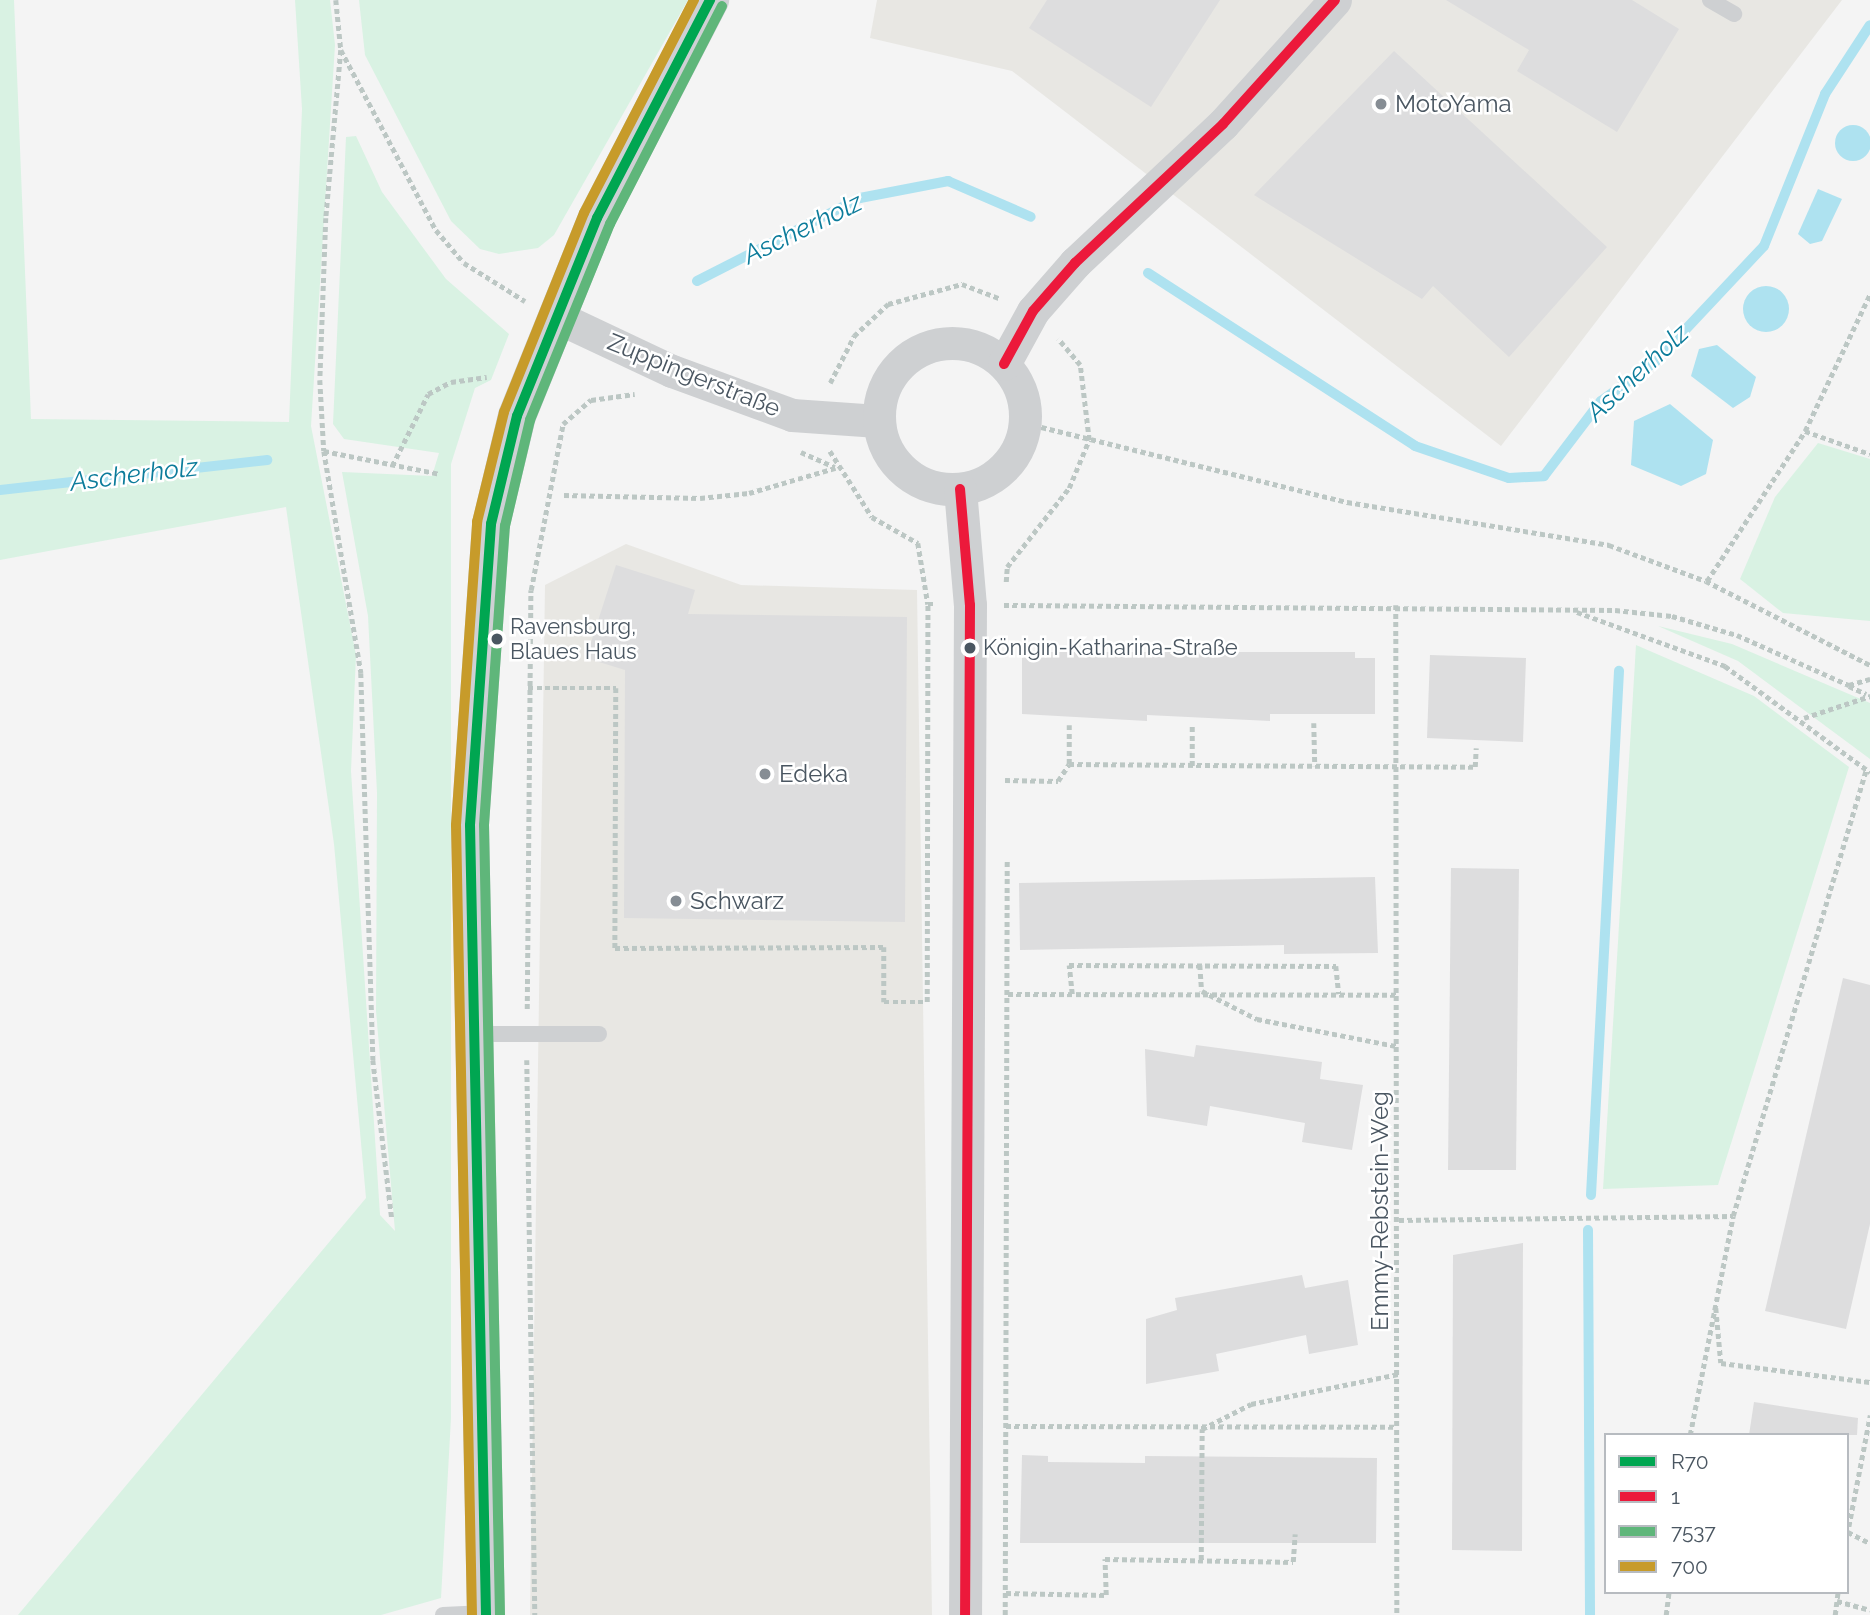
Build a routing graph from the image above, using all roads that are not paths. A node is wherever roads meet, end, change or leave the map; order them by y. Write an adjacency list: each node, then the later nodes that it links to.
1 (710, 0): 5 (street)
2 (1335, 0): 6 (street)
3 (1710, 0): 4 (lane)
4 (1734, 14)
5 (557, 317): 7 (street, Zuppingerstraße); 9 (street)
6 (1004, 364): 7 (street); 8 (street)
7 (878, 421): 8 (street)
8 (960, 489): 13 (street)
9 (476, 1034): 10 (lane); 11 (street)
10 (598, 1034)
11 (486, 1614): 12 (lane)
12 (443, 1615)
13 (965, 1615)

